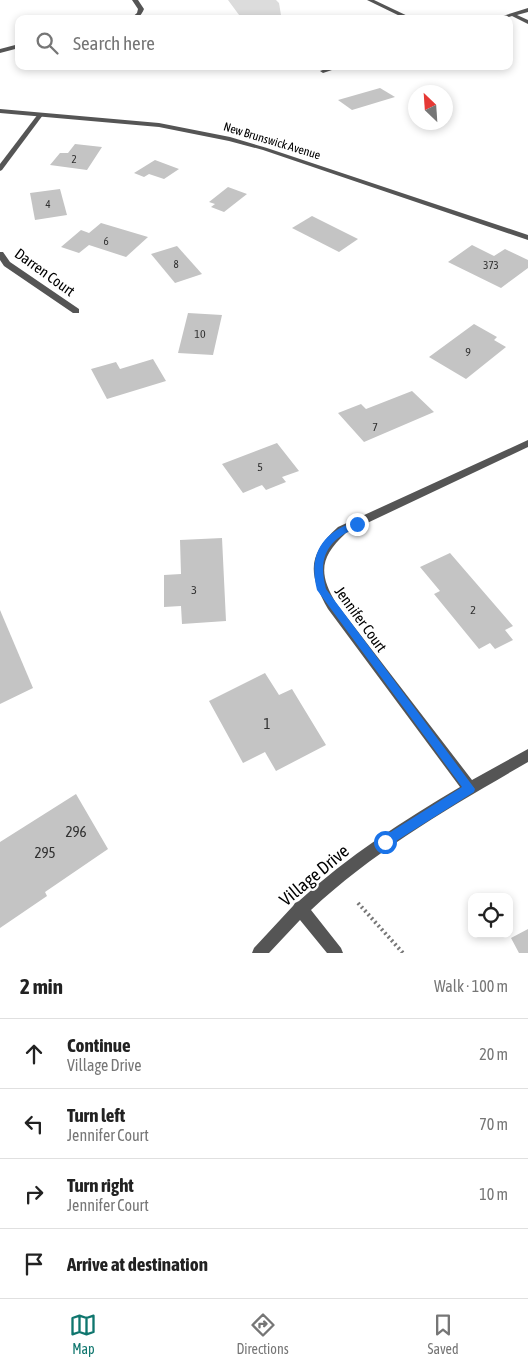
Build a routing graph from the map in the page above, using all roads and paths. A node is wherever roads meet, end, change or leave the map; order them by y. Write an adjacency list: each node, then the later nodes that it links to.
1 (135, 0): 5 (street)
2 (370, 0): 6 (street)
3 (528, 10): 4 (street)
4 (512, 14): 7 (street); 8 (street)
5 (138, 15)
6 (402, 15)
7 (509, 15)
8 (528, 22)
9 (15, 47): 10 (street)
10 (0, 51)
11 (327, 70): 12 (street)
12 (323, 71)
13 (0, 111): 14 (street, New Brunswick Avenue)
14 (40, 115): 15 (street); 16 (street, New Brunswick Avenue)
15 (0, 169)
16 (528, 238)
17 (0, 254): 18 (street, Darren Court)
18 (76, 310)
19 (528, 443): 21 (street, Jennifer Court)
20 (528, 755): 21 (street, Village Drive)
21 (470, 789): 23 (street, Village Drive)
22 (358, 903): 26 (path)
23 (300, 908): 24 (street, Village Drive); 25 (street)
24 (259, 953)
25 (336, 953)
26 (403, 953)

